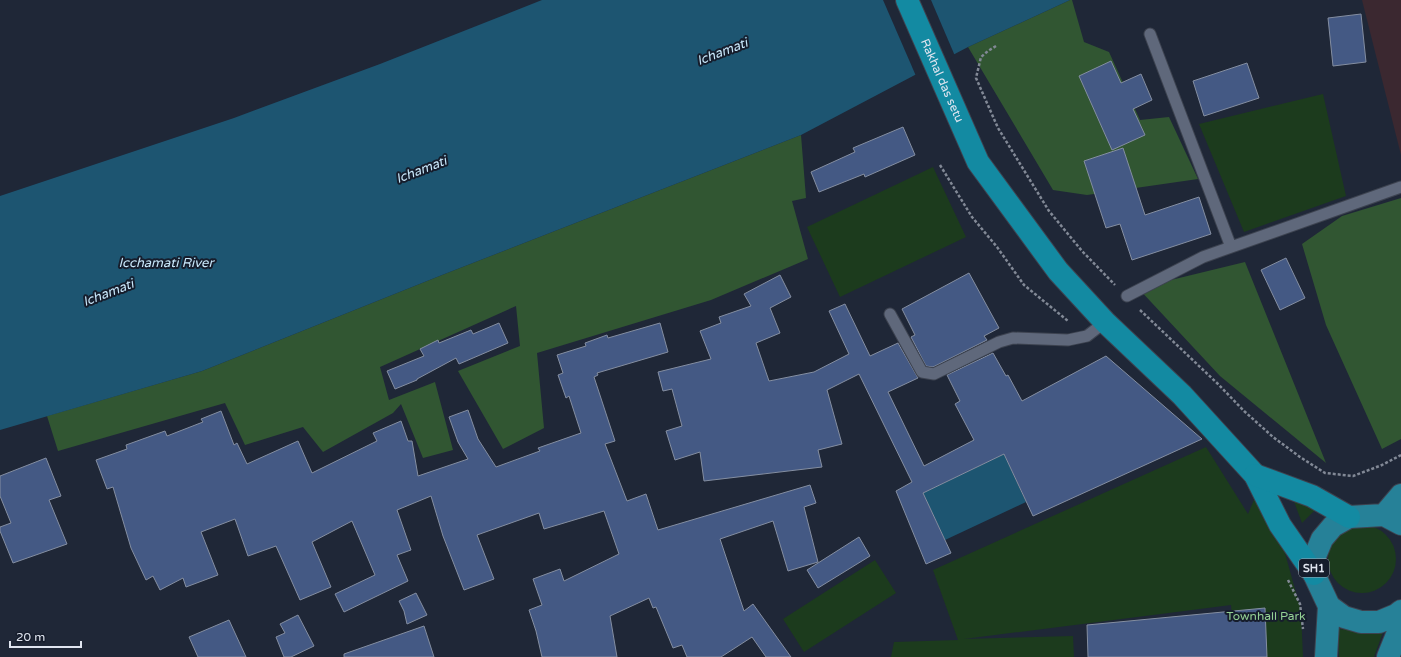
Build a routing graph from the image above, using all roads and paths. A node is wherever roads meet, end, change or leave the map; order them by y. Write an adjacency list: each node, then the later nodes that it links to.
1 (907, 0): 8 (highway, Rakhal das setu)
2 (1150, 34): 5 (lane)
3 (940, 165): 9 (path)
4 (1401, 187): 5 (lane)
5 (1231, 247): 6 (lane)
6 (1127, 296)
7 (890, 314): 9 (lane)
8 (1105, 322): 9 (lane); 10 (highway, Rakhal das setu)
9 (1087, 336)
10 (1255, 475): 12 (highway); 14 (highway)
11 (1401, 495): 13 (main road, SH1)
12 (1349, 517): 13 (main road, SH1); 14 (main road, SH1)
13 (1392, 520)
14 (1314, 574): 16 (main road, SH1)
15 (1286, 575): 19 (path)
16 (1329, 606): 17 (main road, SH1); 20 (main road, SH1)
17 (1401, 611)
18 (1401, 625): 21 (main road)
19 (1303, 630)
20 (1326, 657)
21 (1388, 657)

